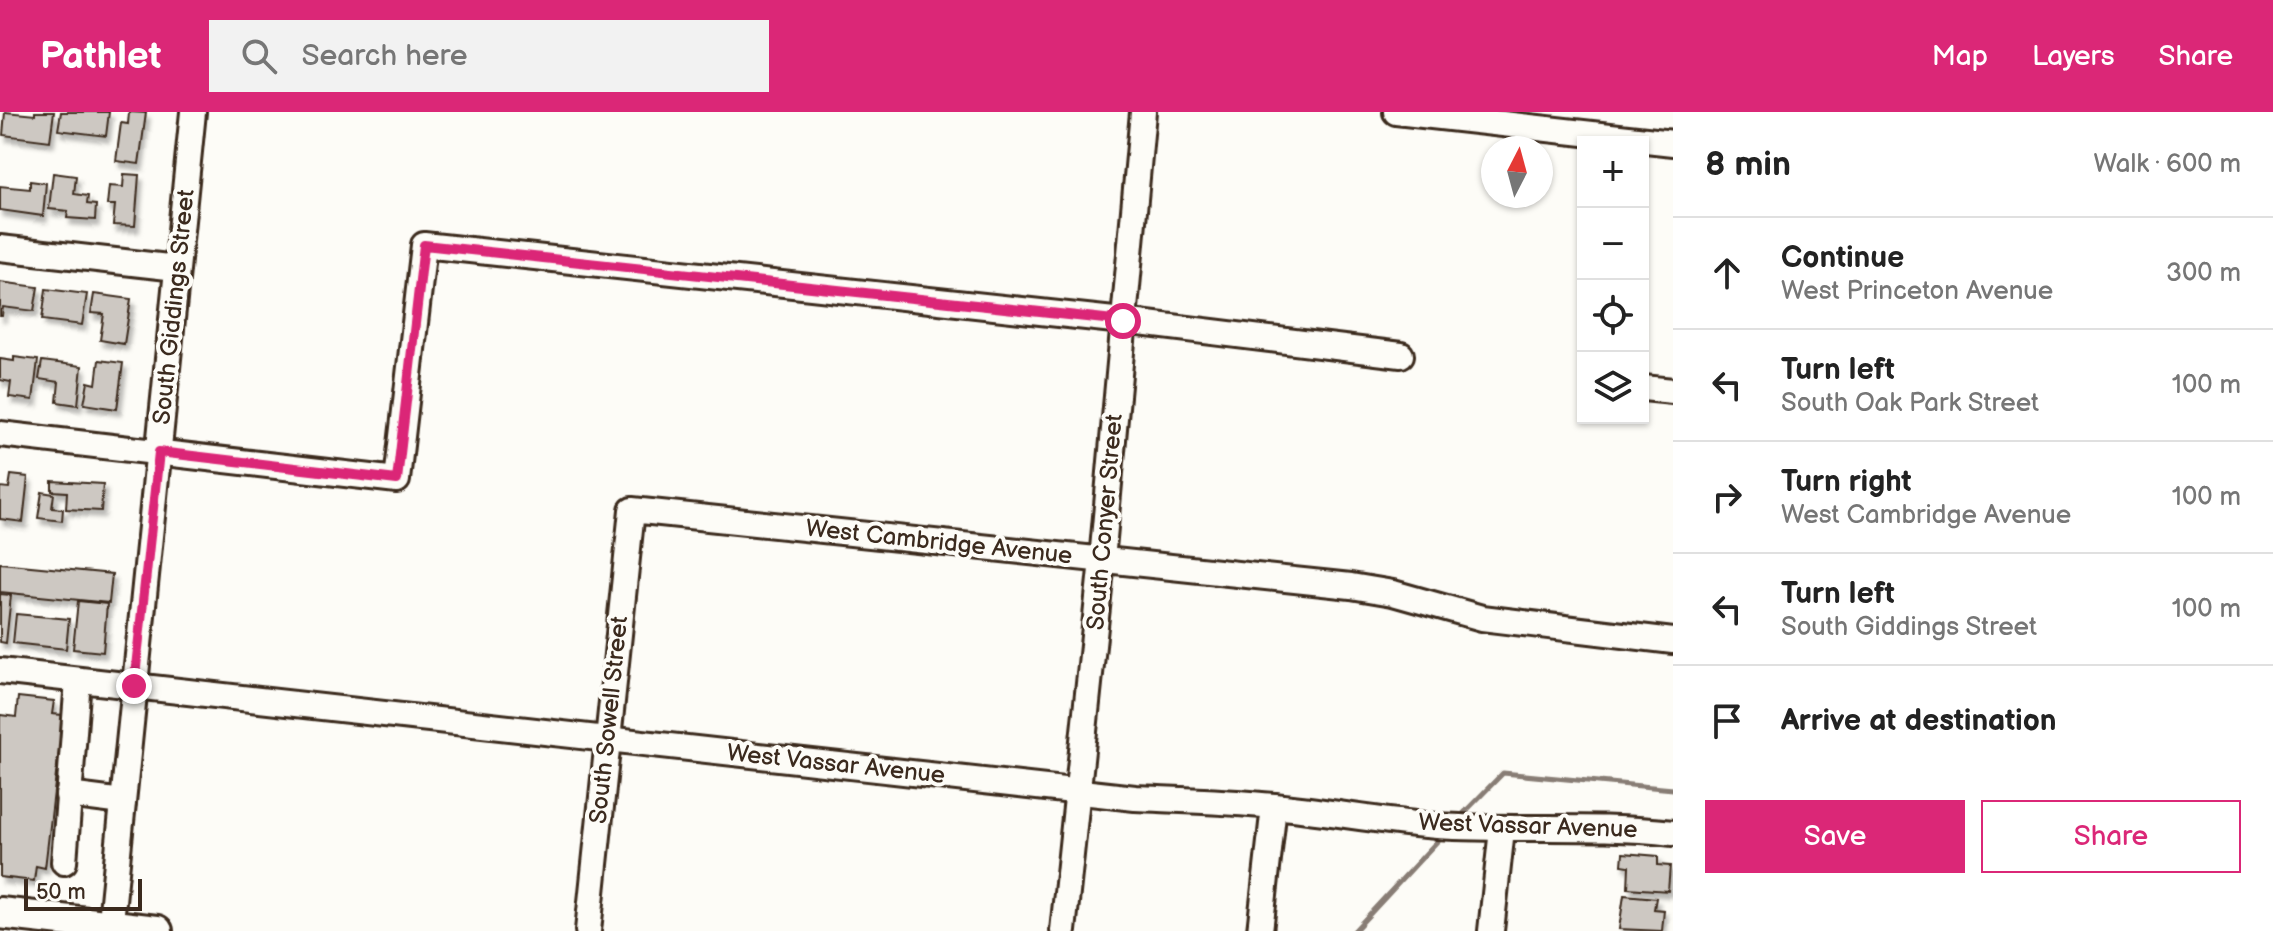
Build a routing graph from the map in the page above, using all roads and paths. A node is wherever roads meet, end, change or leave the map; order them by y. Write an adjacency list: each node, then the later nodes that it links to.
1 (193, 112): 7 (street, South Giddings Street)
2 (1143, 112): 8 (street, South Conyer Street)
3 (1396, 112): 4 (street)
4 (1516, 118): 5 (street)
5 (1673, 143)
6 (0, 248): 7 (street)
7 (177, 268): 13 (street, South Giddings Street)
8 (1123, 321): 9 (street); 13 (street); 15 (street, South Conyer Street)
9 (1401, 355)
10 (1649, 389): 11 (street)
11 (1673, 391)
12 (0, 434): 13 (street)
13 (159, 452): 19 (street, South Giddings Street)
14 (632, 510): 15 (street, West Cambridge Avenue); 20 (street, South Sowell Street)
15 (1102, 560): 16 (street, West Cambridge Avenue); 21 (street, South Conyer Street)
16 (1673, 641)
17 (0, 671): 18 (street, West Vassar Avenue)
18 (78, 680): 19 (street, West Vassar Avenue); 22 (street)
19 (134, 686): 20 (street, West Vassar Avenue); 23 (street, South Giddings Street)
20 (607, 738): 21 (street, West Vassar Avenue); 31 (street, South Sowell Street)
21 (1078, 792): 24 (street, West Vassar Avenue); 32 (street, South Conyer Street)
22 (68, 795): 23 (street); 27 (street)
23 (123, 802): 29 (street, South Giddings Street)
24 (1274, 806): 25 (street, West Vassar Avenue); 33 (street)
25 (1502, 829): 26 (street, West Vassar Avenue); 34 (street)
26 (1673, 833)
27 (64, 862)
28 (0, 913): 29 (main road)
29 (110, 928): 30 (main road)
30 (157, 931)
31 (588, 931)
32 (1063, 931)
33 (1260, 931)
34 (1491, 931)

